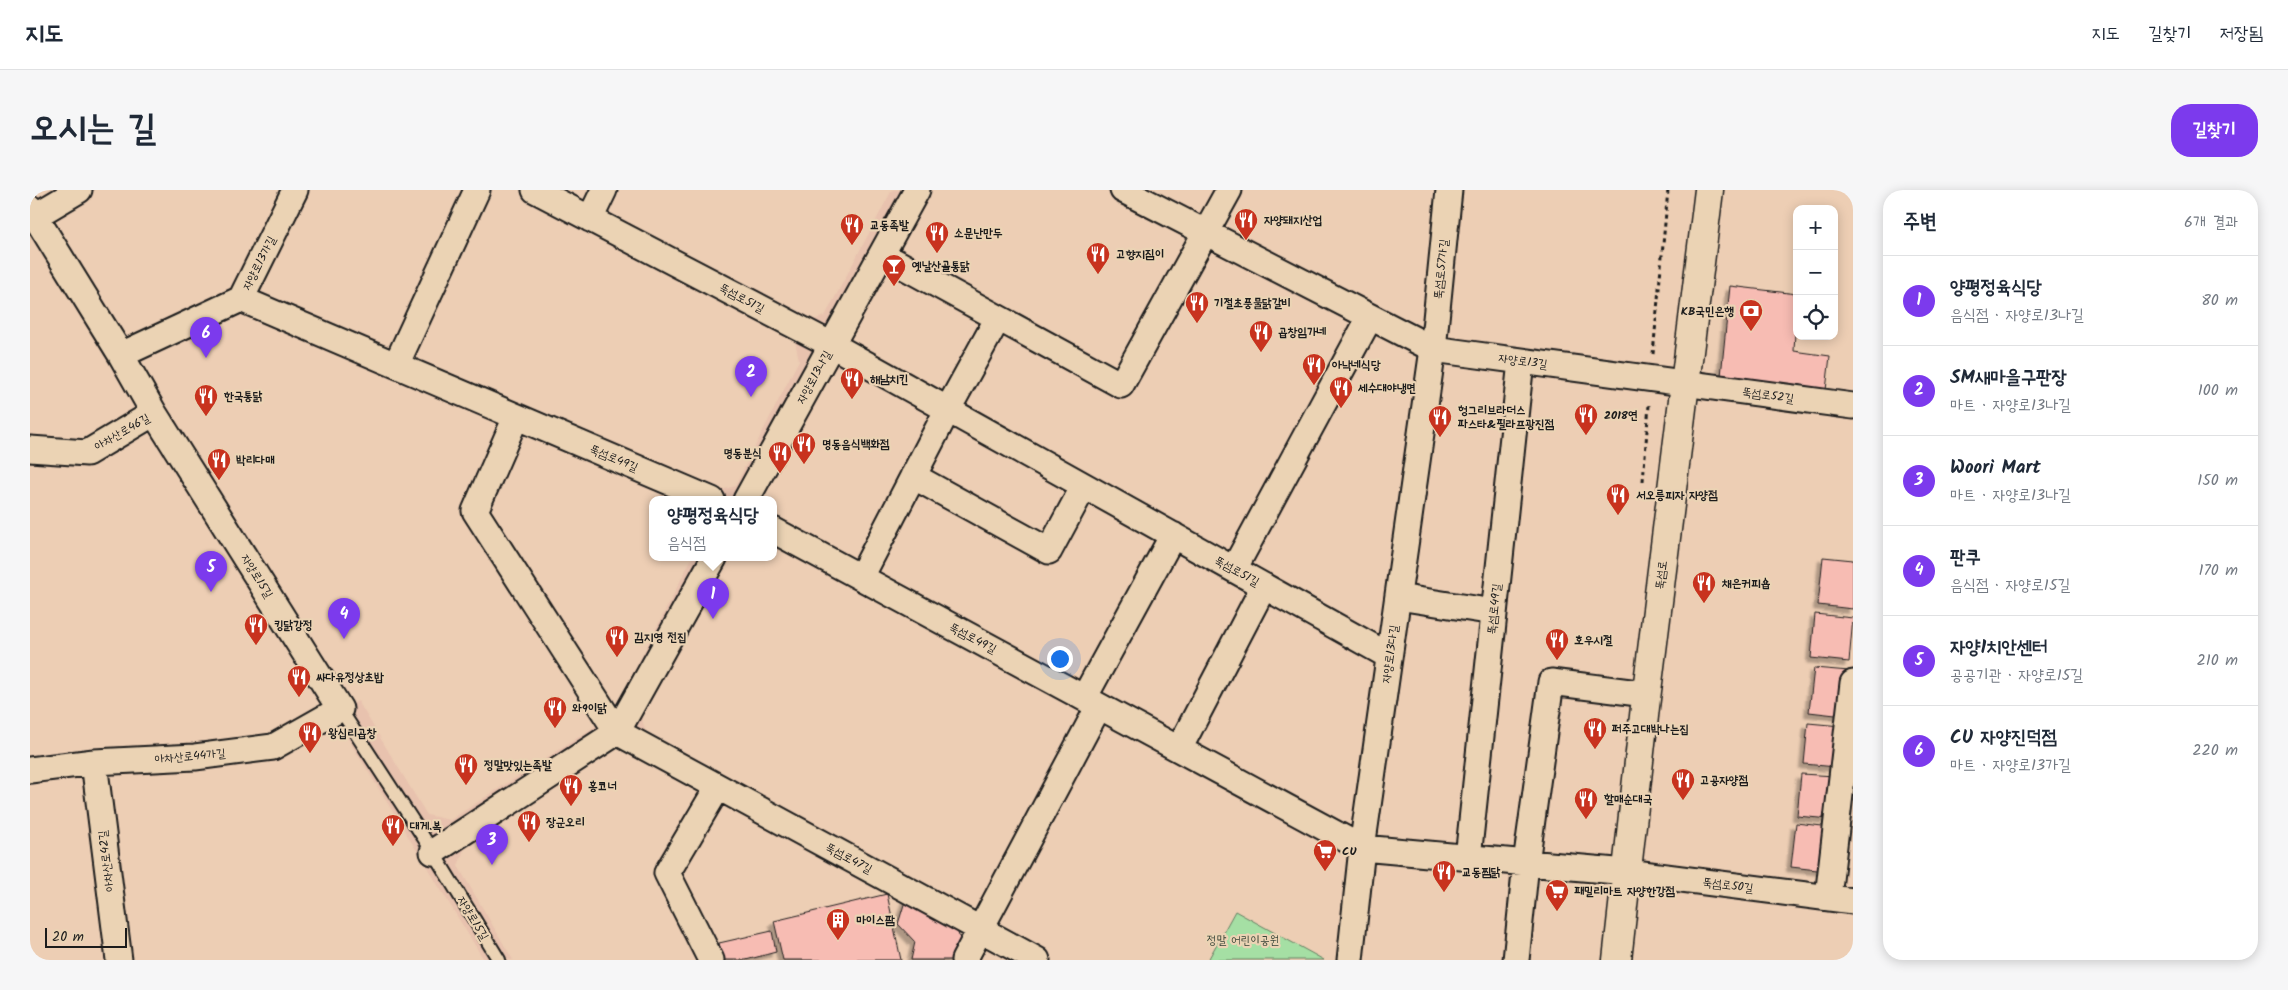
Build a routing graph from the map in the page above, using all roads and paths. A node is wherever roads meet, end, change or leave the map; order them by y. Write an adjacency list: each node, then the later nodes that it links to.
1 (79, 190): 12 (street, 자양로15길)
2 (296, 190): 16 (street, 자양로13가길)
3 (477, 190): 23 (street)
4 (535, 190): 13 (street, 뚝섬로51길)
5 (604, 190): 13 (street)
6 (917, 190): 15 (street, 자양로13나길)
7 (1123, 190): 14 (street, 자양로13길)
8 (1229, 190): 14 (street)
9 (1449, 190): 20 (street, 뚝섬로57가길)
10 (1668, 190): 24 (path)
11 (1709, 190): 25 (main road, 뚝섬로)
12 (32, 212): 21 (street, 자양로15길)
13 (590, 219): 19 (street, 뚝섬로51길)
14 (1206, 233): 17 (street, 자양로13길); 18 (street)
15 (883, 255): 18 (street); 19 (street, 자양로13나길)
16 (241, 299): 21 (street, 자양로13가길); 23 (street, 뚝섬로49길)
17 (1370, 316): 20 (street, 자양로13길); 39 (street)
18 (998, 318): 27 (street)
19 (832, 345): 27 (street, 뚝섬로51길); 35 (street, 자양로13나길)
20 (1433, 349): 22 (street, 자양로13길); 42 (street, 자양로13다길)
21 (121, 355): 28 (street, 자양로15길)
22 (1521, 361): 24 (street, 자양로13길); 43 (street, 뚝섬로49길)
23 (396, 365): 29 (street, 뚝섬로49길)
24 (1651, 379): 25 (street, 자양로13길); 32 (path)
25 (1684, 384): 26 (street, 뚝섬로52길); 46 (main road, 뚝섬로)
26 (1853, 406)
27 (948, 409): 31 (street); 33 (street, 뚝섬로51길)
28 (154, 413): 30 (street, 아차산로46길); 48 (street, 자양로15길)
29 (516, 416): 34 (street, 뚝섬로49길); 49 (street)
30 (30, 449)
31 (913, 476): 33 (street); 40 (street)
32 (1642, 483)
33 (1084, 486): 37 (street, 뚝섬로51길)
34 (703, 496)
35 (748, 496)
36 (777, 532): 40 (street, 뚝섬로49길)
37 (1173, 535): 39 (street, 뚝섬로51길); 47 (street)
38 (712, 561): 49 (street)
39 (1234, 569): 41 (street, 뚝섬로51길)
40 (861, 577): 47 (street, 뚝섬로49길)
41 (1264, 586): 44 (street, 뚝섬로51길); 50 (street)
42 (1398, 597): 43 (street); 44 (street, 자양로13다길)
43 (1494, 612): 56 (street, 뚝섬로49길)
44 (1389, 656): 54 (street, 자양로13다길)
45 (1853, 683): 59 (street)
46 (1646, 694): 57 (street); 58 (main road, 뚝섬로)
47 (1092, 702): 50 (street, 뚝섬로49길); 61 (street)
48 (340, 709): 51 (street, 아차산로44가길); 55 (lane, 자양로15길)
49 (617, 732): 53 (street, 뚝섬로47길); 55 (street)
50 (1179, 749): 54 (street, 뚝섬로49길)
51 (94, 762): 52 (street, 아차산로44가길); 62 (street, 아차산로42길)
52 (30, 770)
53 (718, 787): 61 (street, 뚝섬로47길); 64 (street)
54 (1362, 848): 56 (street, 뚝섬로49길); 67 (street, 자양로13다길)
55 (433, 852): 63 (lane, 자양로15길)
56 (1468, 858): 57 (street, 뚝섬로49길)
57 (1526, 863): 58 (street, 뚝섬로49길); 68 (street)
58 (1627, 872): 59 (street, 뚝섬로50길); 69 (main road, 뚝섬로)
59 (1828, 897): 60 (street, 뚝섬로50길)
60 (1853, 901)
61 (980, 929): 65 (street); 66 (street, 뚝섬로47길)
62 (118, 960)
63 (499, 960)
64 (711, 960)
65 (964, 960)
66 (1037, 960)
67 (1350, 960)
68 (1516, 960)
69 (1617, 960)

